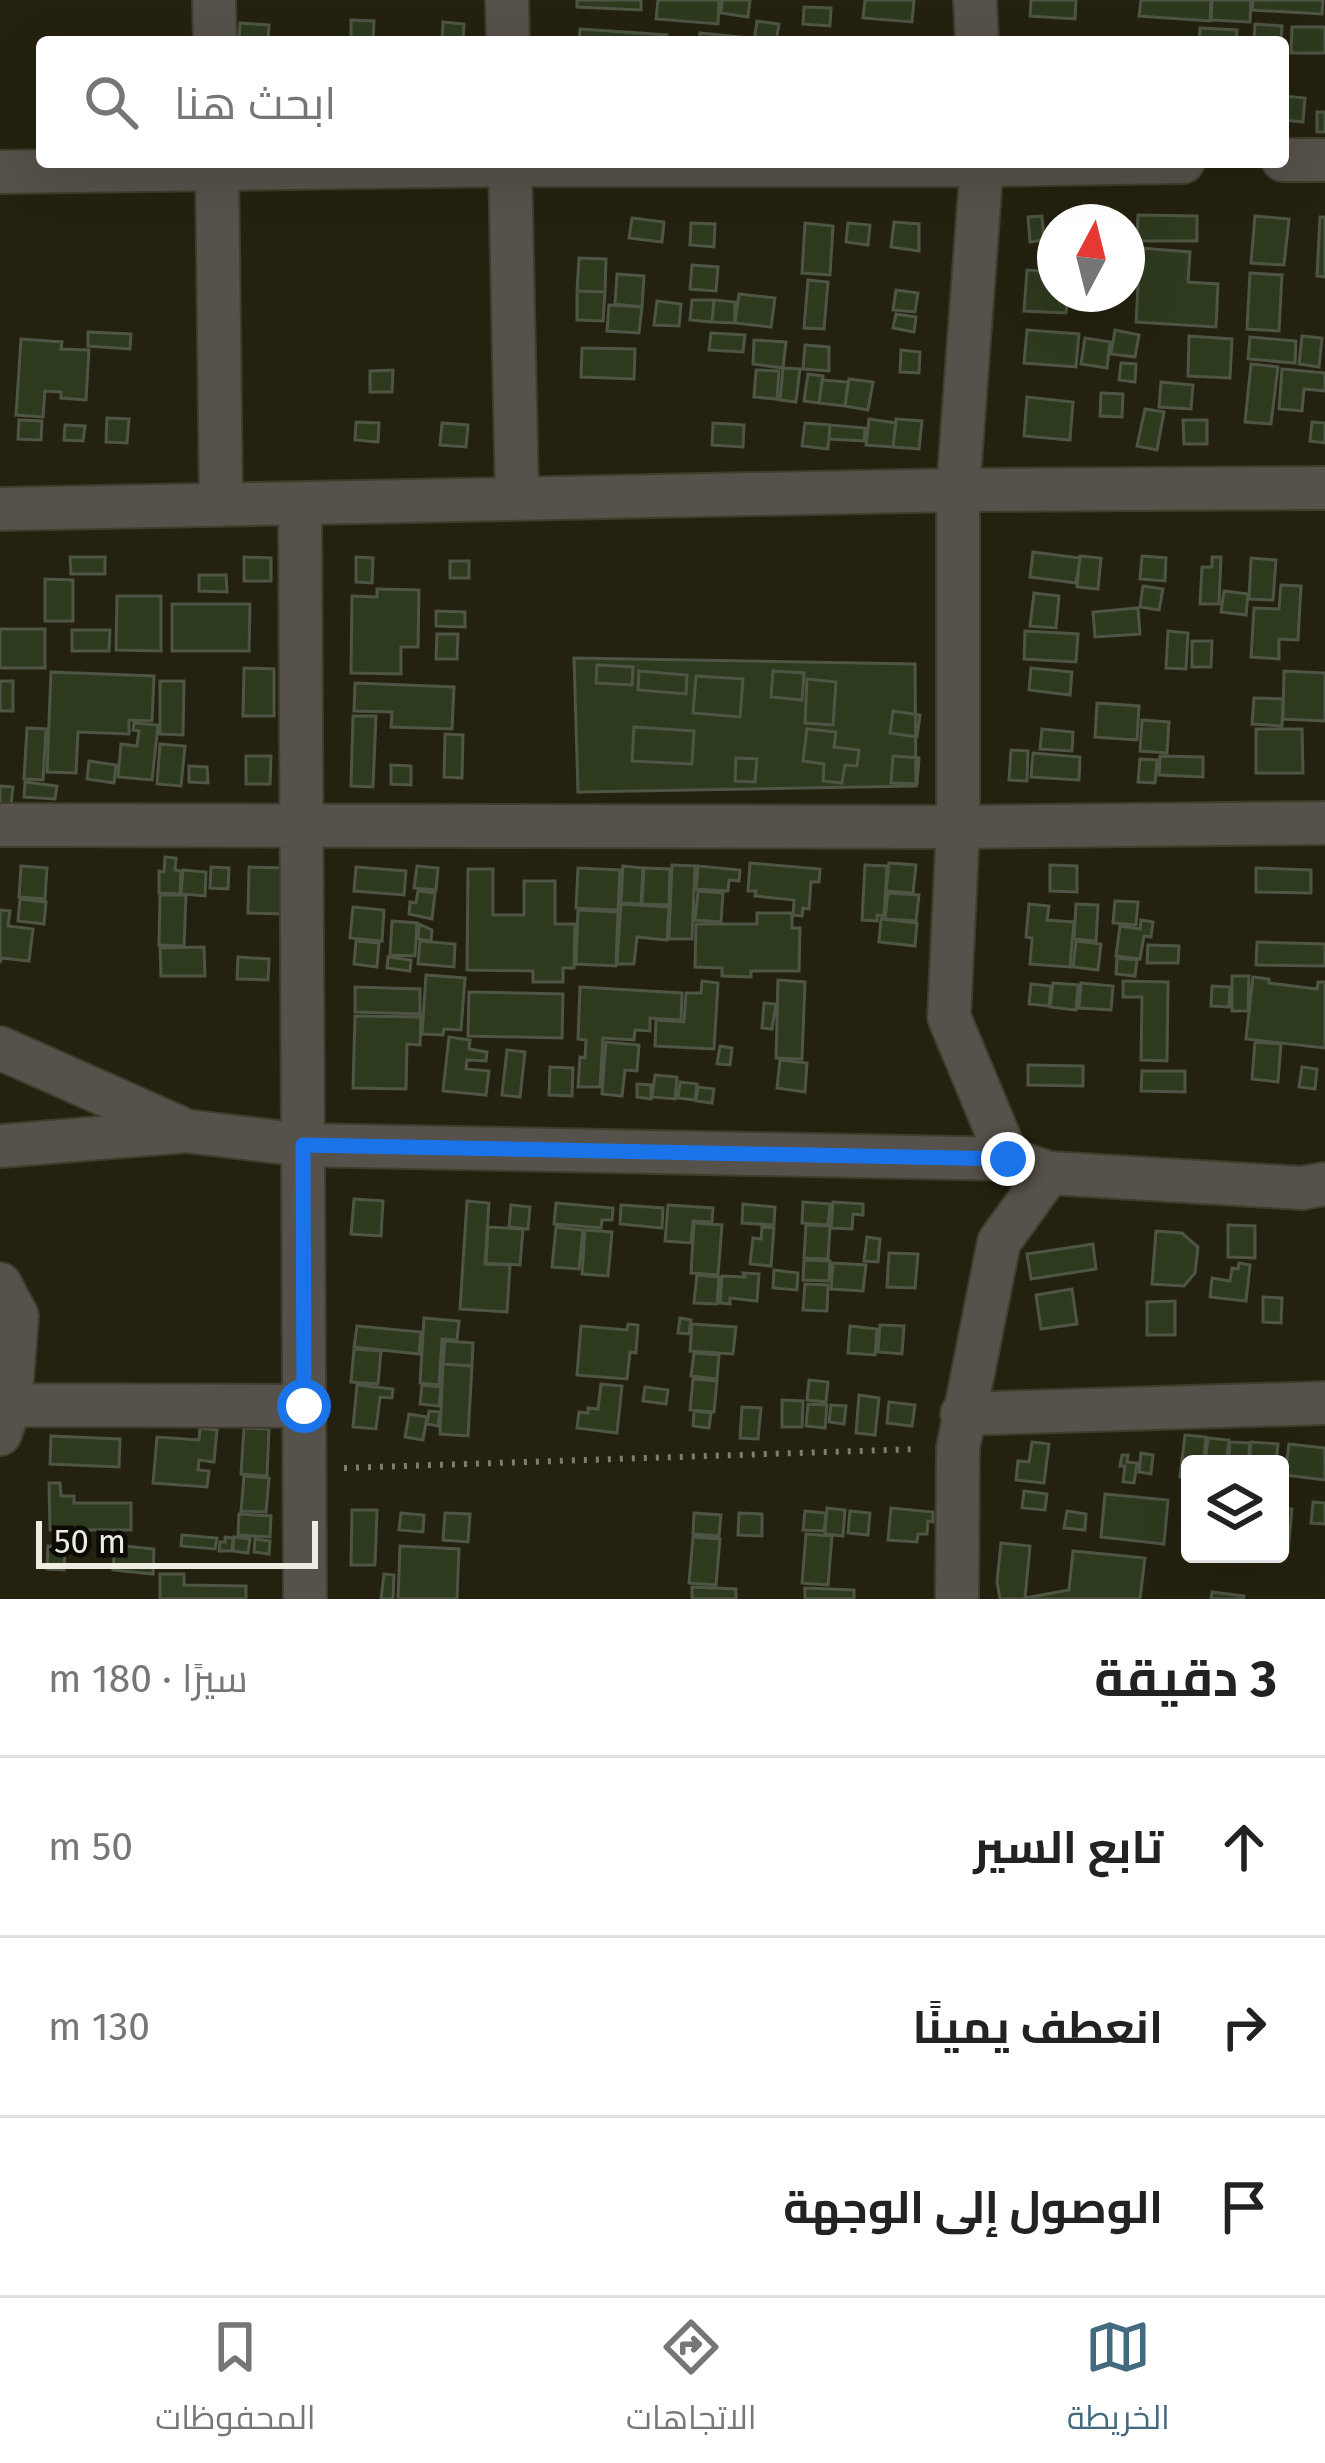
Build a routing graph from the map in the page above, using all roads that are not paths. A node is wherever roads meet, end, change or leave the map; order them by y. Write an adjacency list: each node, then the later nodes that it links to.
1 (214, 0): 4 (street)
2 (507, 0): 5 (street)
3 (975, 0): 6 (street)
4 (215, 36)
5 (508, 36)
6 (977, 36)
7 (1289, 160): 8 (street)
8 (1325, 160)
9 (124, 168): 13 (street)
10 (217, 168): 18 (street)
11 (510, 168): 16 (street)
12 (982, 168): 15 (street)
13 (0, 172)
14 (1325, 488): 15 (street)
15 (958, 490): 16 (street); 23 (street)
16 (517, 499): 17 (street)
17 (300, 503): 18 (street); 22 (street)
18 (221, 505): 19 (street)
19 (0, 509)
20 (1325, 823): 23 (street)
21 (0, 825): 22 (street)
22 (302, 826): 23 (street); 26 (street)
23 (958, 827): 28 (street)
24 (0, 1048): 25 (street)
25 (186, 1131): 26 (street); 27 (street)
26 (303, 1145): 28 (street); 33 (street)
27 (0, 1146)
28 (1008, 1159): 29 (street)
29 (1049, 1173): 30 (street); 35 (street)
30 (1325, 1184)
31 (0, 1284): 34 (street)
32 (1325, 1403): 35 (street)
33 (304, 1406): 34 (street); 36 (street)
34 (5, 1419)
35 (960, 1431): 37 (street)
36 (305, 1599)
37 (958, 1599)

